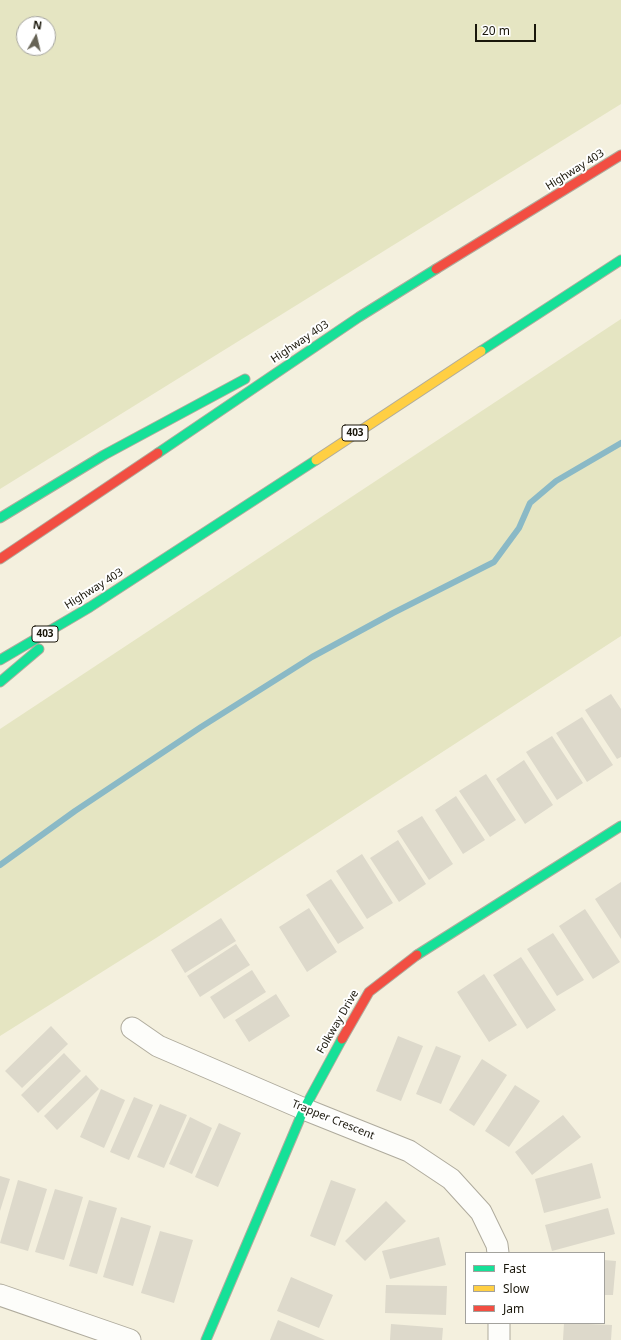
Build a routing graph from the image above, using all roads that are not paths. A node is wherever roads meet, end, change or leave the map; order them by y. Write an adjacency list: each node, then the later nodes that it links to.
1 (621, 155): 3 (main road, Highway 403)
2 (621, 260): 8 (main road, Highway 403 / 403)
3 (358, 317): 4 (main road); 7 (main road, Highway 403)
4 (276, 362)
5 (255, 373): 6 (main road)
6 (0, 518)
7 (0, 560)
8 (90, 607): 9 (main road, Highway 403 / 403); 10 (main road)
9 (0, 660)
10 (0, 682)
11 (621, 826): 13 (main road, Folkway Drive)
12 (132, 1028): 13 (street, Trapper Crescent)
13 (304, 1110): 14 (street, Trapper Crescent); 18 (main road, Folkway Drive)
14 (498, 1252)
15 (0, 1295): 17 (street)
16 (499, 1324): 19 (street)
17 (130, 1340)
18 (206, 1340)
19 (499, 1340)

